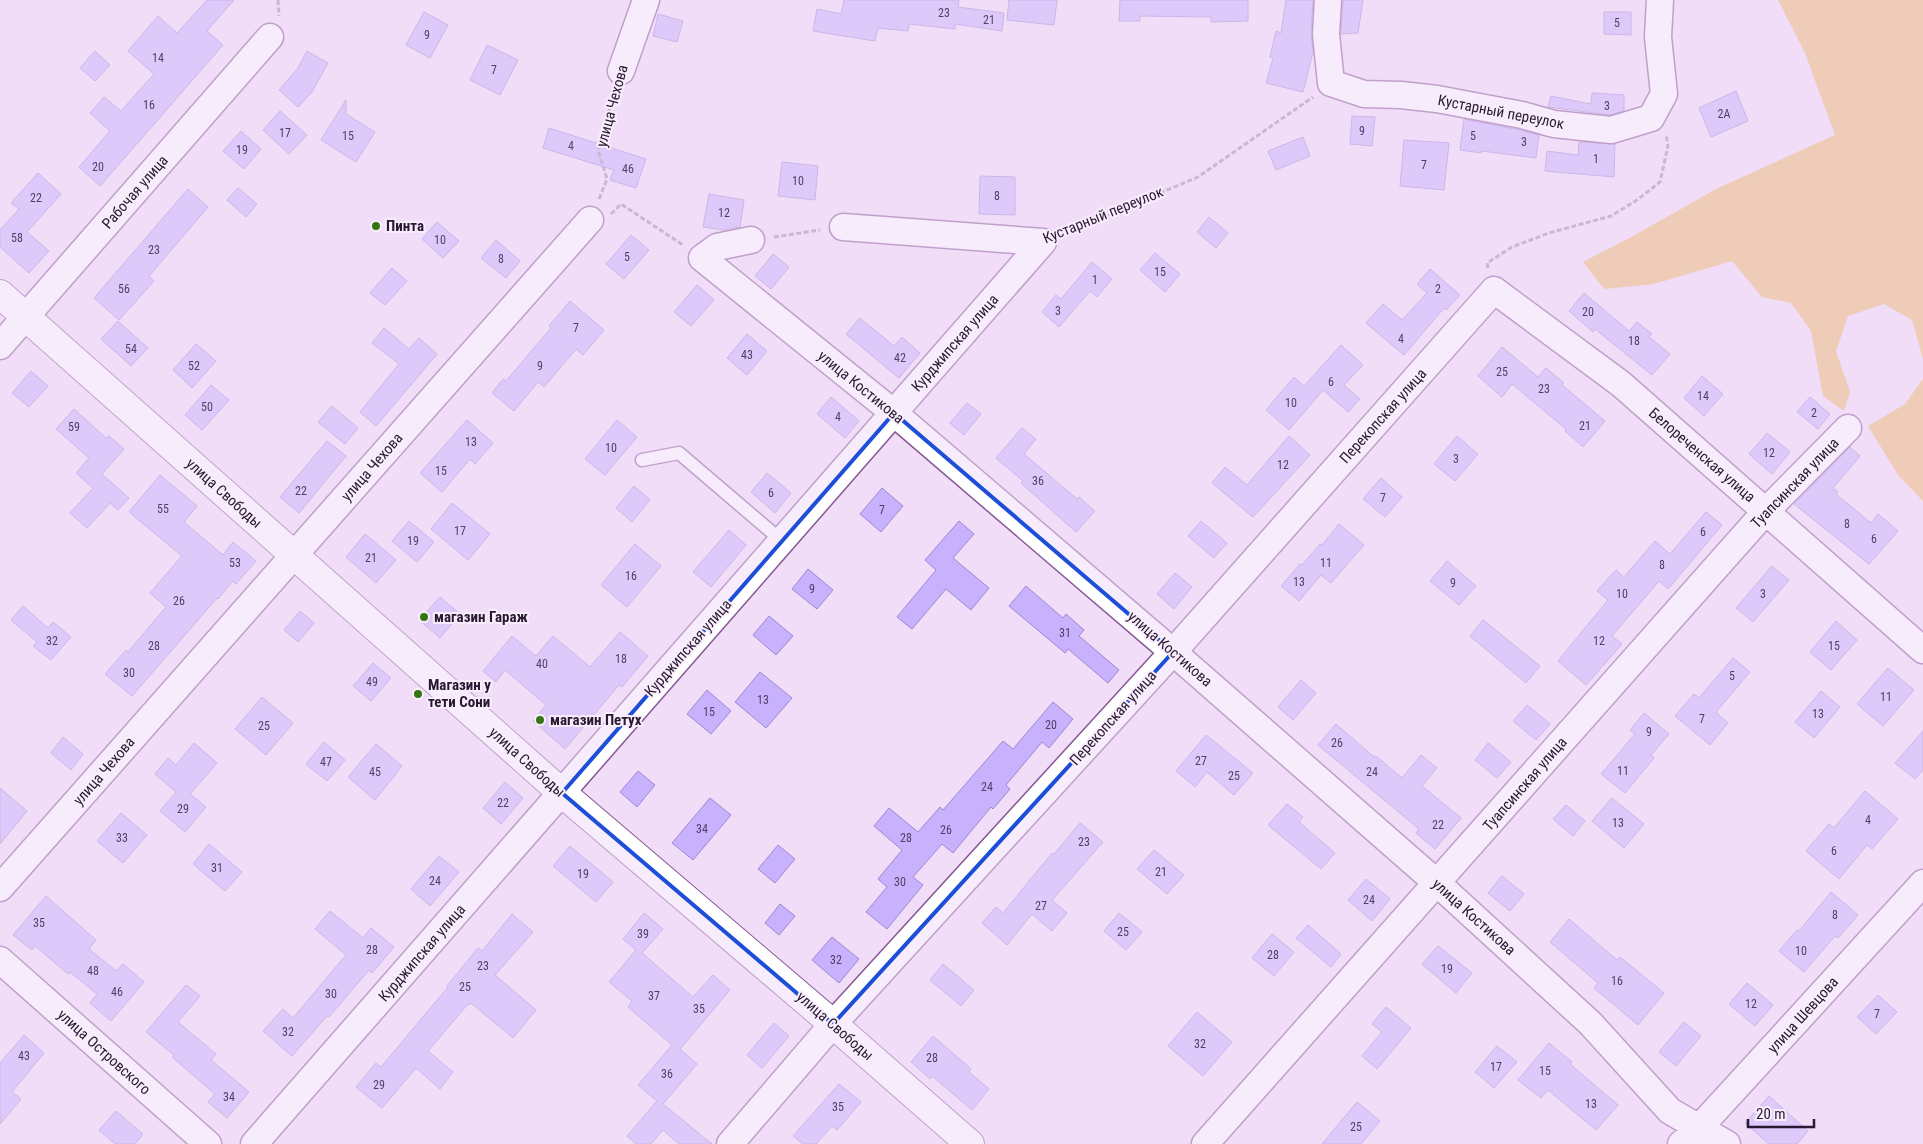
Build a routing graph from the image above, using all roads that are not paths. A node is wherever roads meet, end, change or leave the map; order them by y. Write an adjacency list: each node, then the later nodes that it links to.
1 (646, 0): 5 (street, улица Чехова)
2 (1328, 0): 3 (street, Кустарный переулок)
3 (1660, 0)
4 (270, 37): 12 (street, Рабочая улица)
5 (621, 71)
6 (590, 220): 19 (street, улица Чехова)
7 (843, 226): 9 (street, Кустарный переулок)
8 (751, 240): 14 (street, улица Костикова)
9 (1043, 242): 14 (street, Курджипская улица)
10 (1494, 290): 17 (street, Белореченская улица); 21 (street, Перекопская улица)
11 (0, 294): 12 (street, улица Свободы)
12 (26, 317): 13 (street, Рабочая улица); 19 (street, улица Свободы)
13 (0, 346)
14 (894, 413): 18 (street, Курджипская улица); 21 (street, улица Костикова)
15 (1848, 428): 17 (street, Туапсинская улица)
16 (642, 460): 18 (lane)
17 (1766, 511): 20 (street, Белореченская улица); 23 (street, Туапсинская улица)
18 (782, 541): 22 (street, Курджипская улица)
19 (294, 555): 22 (street, улица Свободы); 25 (street, улица Чехова)
20 (1923, 650)
21 (1173, 652): 23 (street, улица Костикова); 27 (street, Перекопская улица)
22 (562, 793): 27 (street, улица Свободы); 30 (street, Курджипская улица)
23 (1437, 883): 28 (street, улица Костикова); 33 (street, Туапсинская улица)
24 (1923, 884): 28 (street, улица Шевцова)
25 (0, 888)
26 (0, 960): 29 (street, улица Островского)
27 (833, 1024): 31 (street, Перекопская улица); 32 (street, улица Свободы)
28 (1690, 1136): 34 (street, улица Костикова)
29 (208, 1144)
30 (254, 1144)
31 (730, 1144)
32 (970, 1144)
33 (1205, 1144)
34 (1726, 1144)

